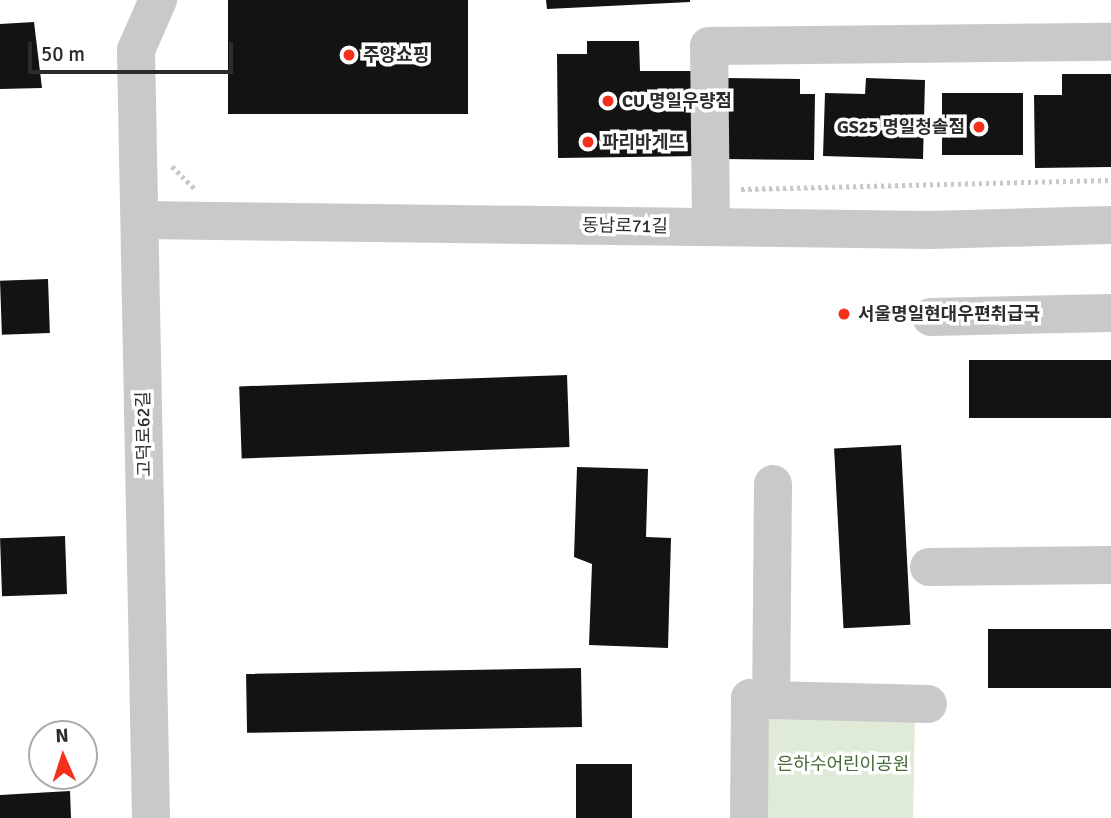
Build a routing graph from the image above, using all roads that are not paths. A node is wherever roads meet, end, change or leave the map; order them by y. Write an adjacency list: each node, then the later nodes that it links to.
1 (136, 0): 4 (street, 고덕로62길)
2 (158, 0): 4 (street, 고덕로62길)
3 (1111, 42): 7 (street)
4 (136, 50): 5 (street, 고덕로62길)
5 (140, 220): 7 (street, 동남로71길); 15 (street, 고덕로62길)
6 (1111, 225): 7 (street, 동남로71길)
7 (711, 227)
8 (1111, 313): 9 (street)
9 (931, 317)
10 (773, 484): 13 (street)
11 (1111, 565): 12 (street)
12 (929, 567)
13 (771, 700): 14 (street); 16 (street)
14 (928, 704)
15 (152, 818)
16 (749, 818)

